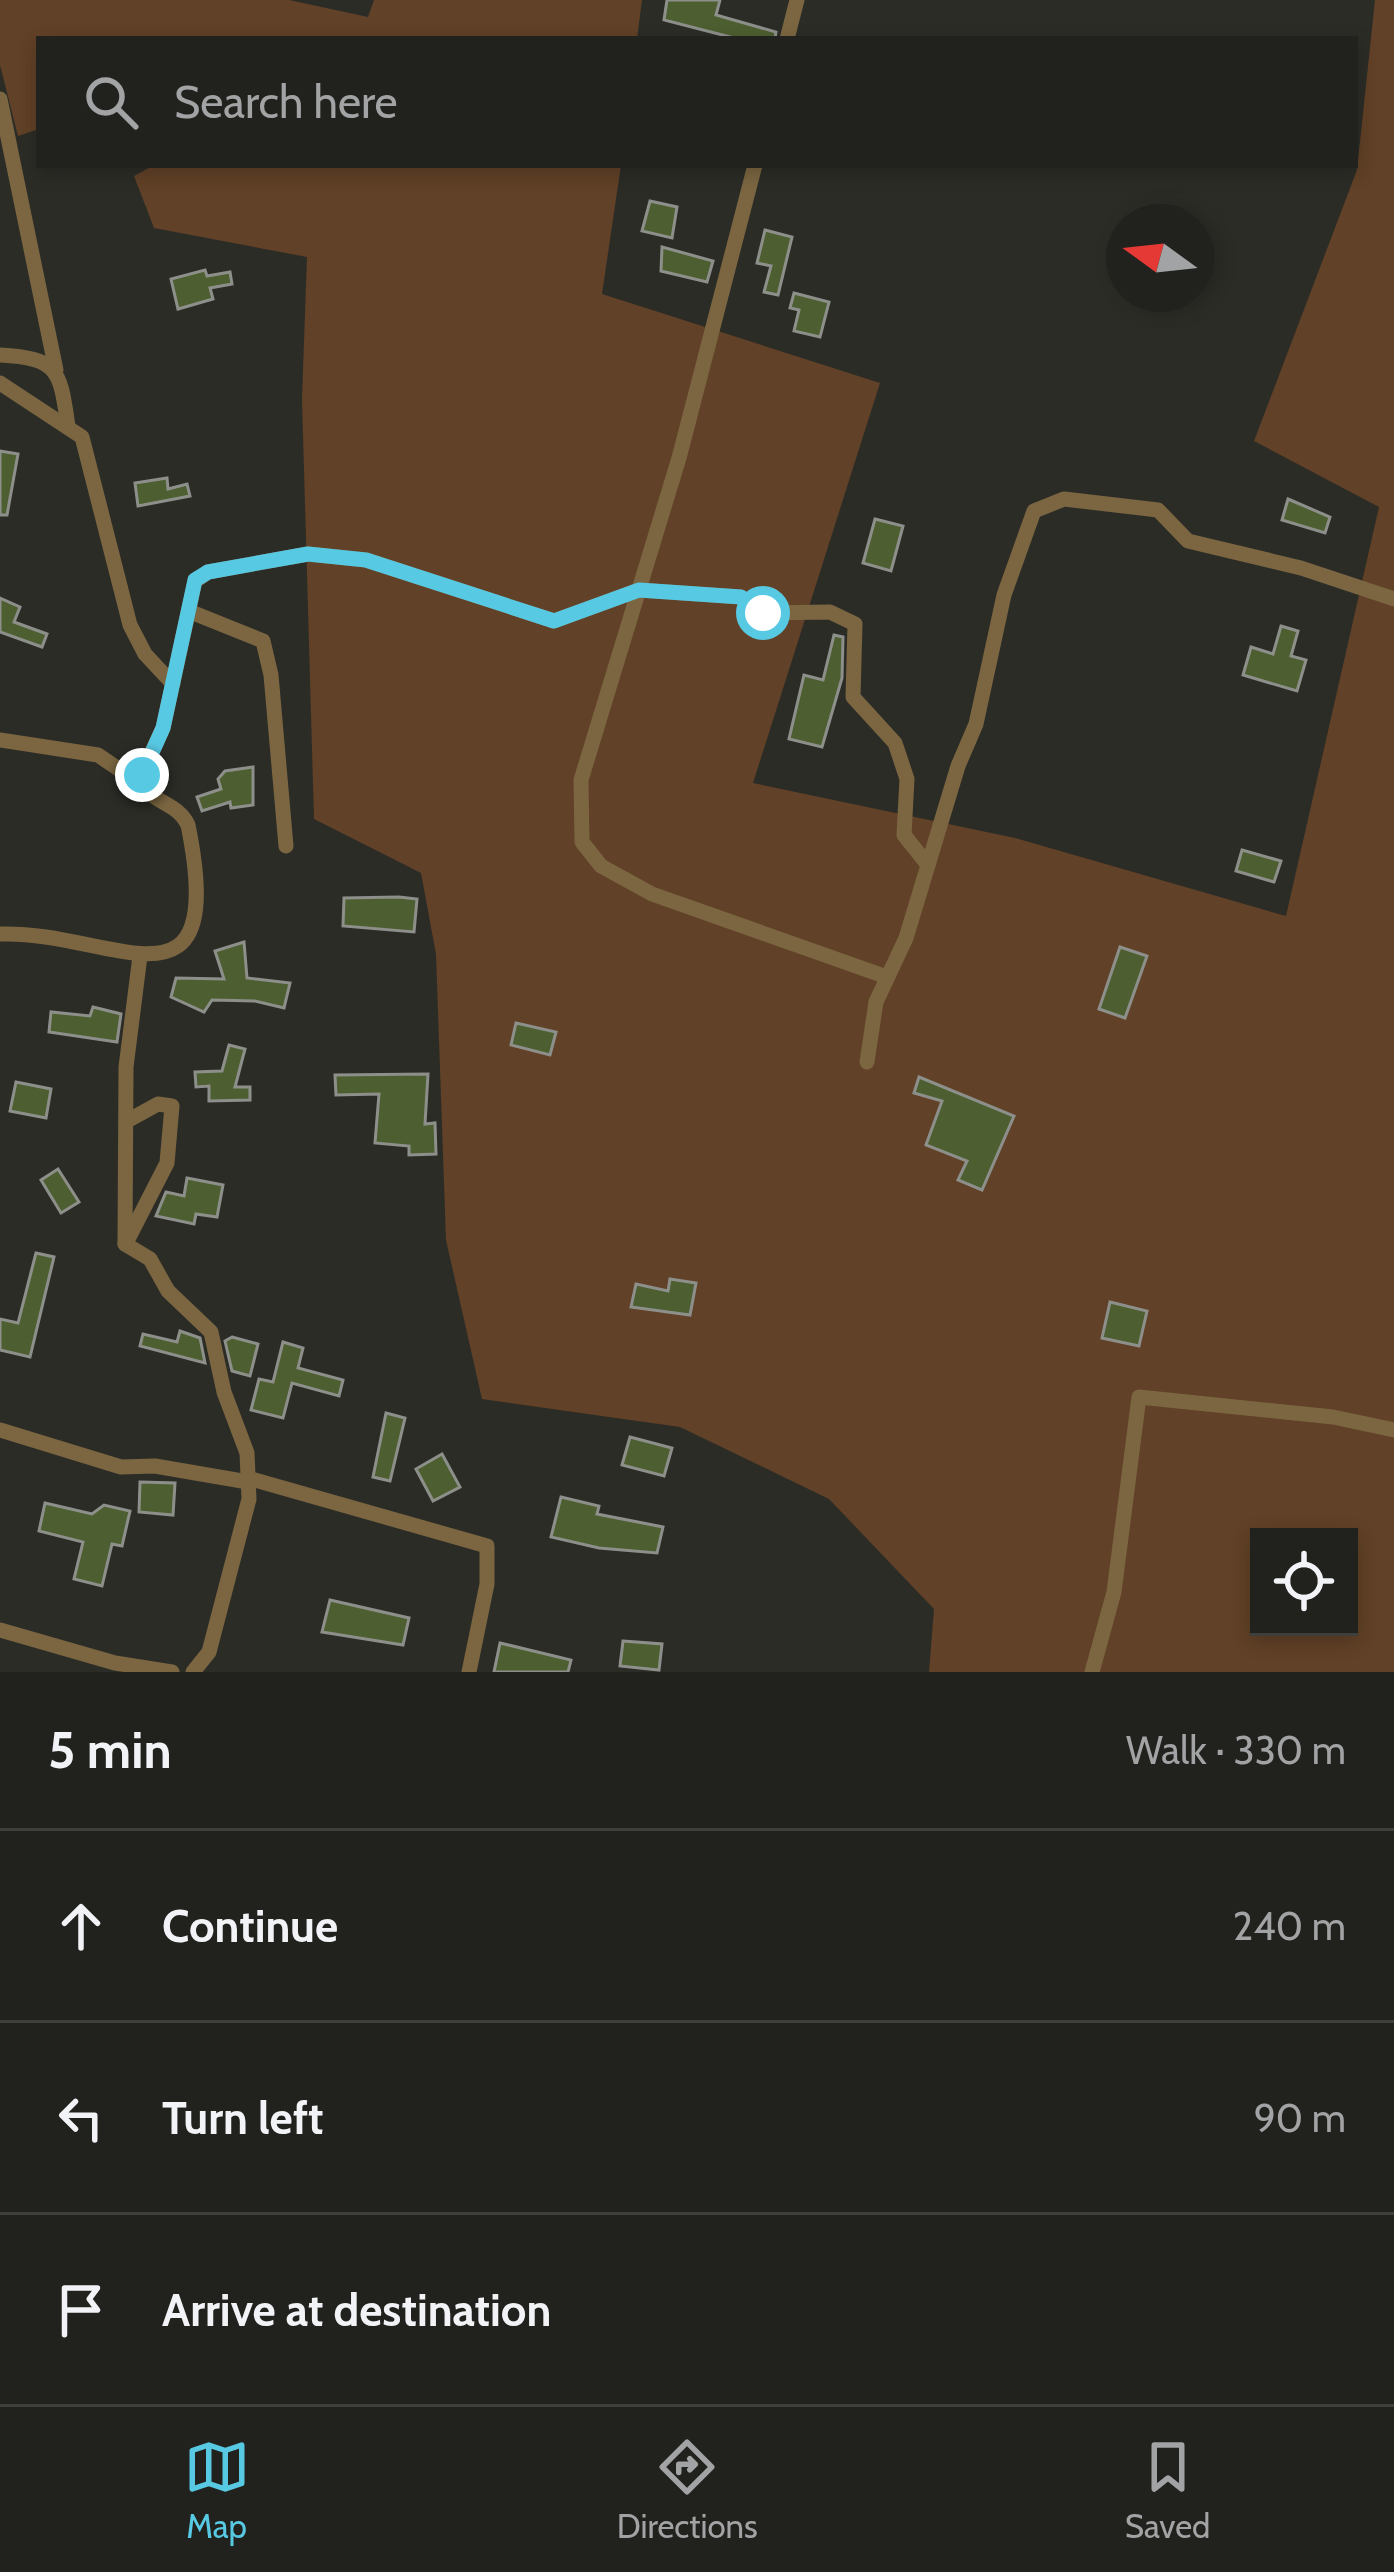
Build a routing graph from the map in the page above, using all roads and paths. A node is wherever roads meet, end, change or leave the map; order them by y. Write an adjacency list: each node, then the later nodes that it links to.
1 (797, 0): 2 (street)
2 (788, 36)
3 (0, 99): 6 (street)
4 (754, 168): 9 (street)
5 (0, 355): 6 (street)
6 (56, 370): 8 (street)
7 (0, 383): 8 (street)
8 (68, 426): 13 (street)
9 (639, 590): 11 (street); 18 (street); 21 (street)
10 (1394, 599): 18 (street)
11 (190, 611): 12 (street); 17 (street)
12 (179, 662): 13 (street); 14 (street)
13 (160, 666): 14 (street)
14 (173, 684): 16 (street)
15 (0, 740): 16 (street)
16 (142, 775): 20 (street)
17 (286, 846)
18 (928, 866): 21 (street)
19 (0, 934): 20 (street)
20 (140, 956): 23 (street)
21 (887, 977): 22 (street)
22 (867, 1062)
23 (127, 1121): 24 (street); 24 (street)
24 (125, 1244): 27 (street)
25 (0, 1430): 27 (street)
26 (1394, 1430): 32 (street)
27 (252, 1487): 30 (street); 31 (street)
28 (0, 1630): 29 (street)
29 (172, 1672)
30 (194, 1672)
31 (469, 1672)
32 (1092, 1672)

